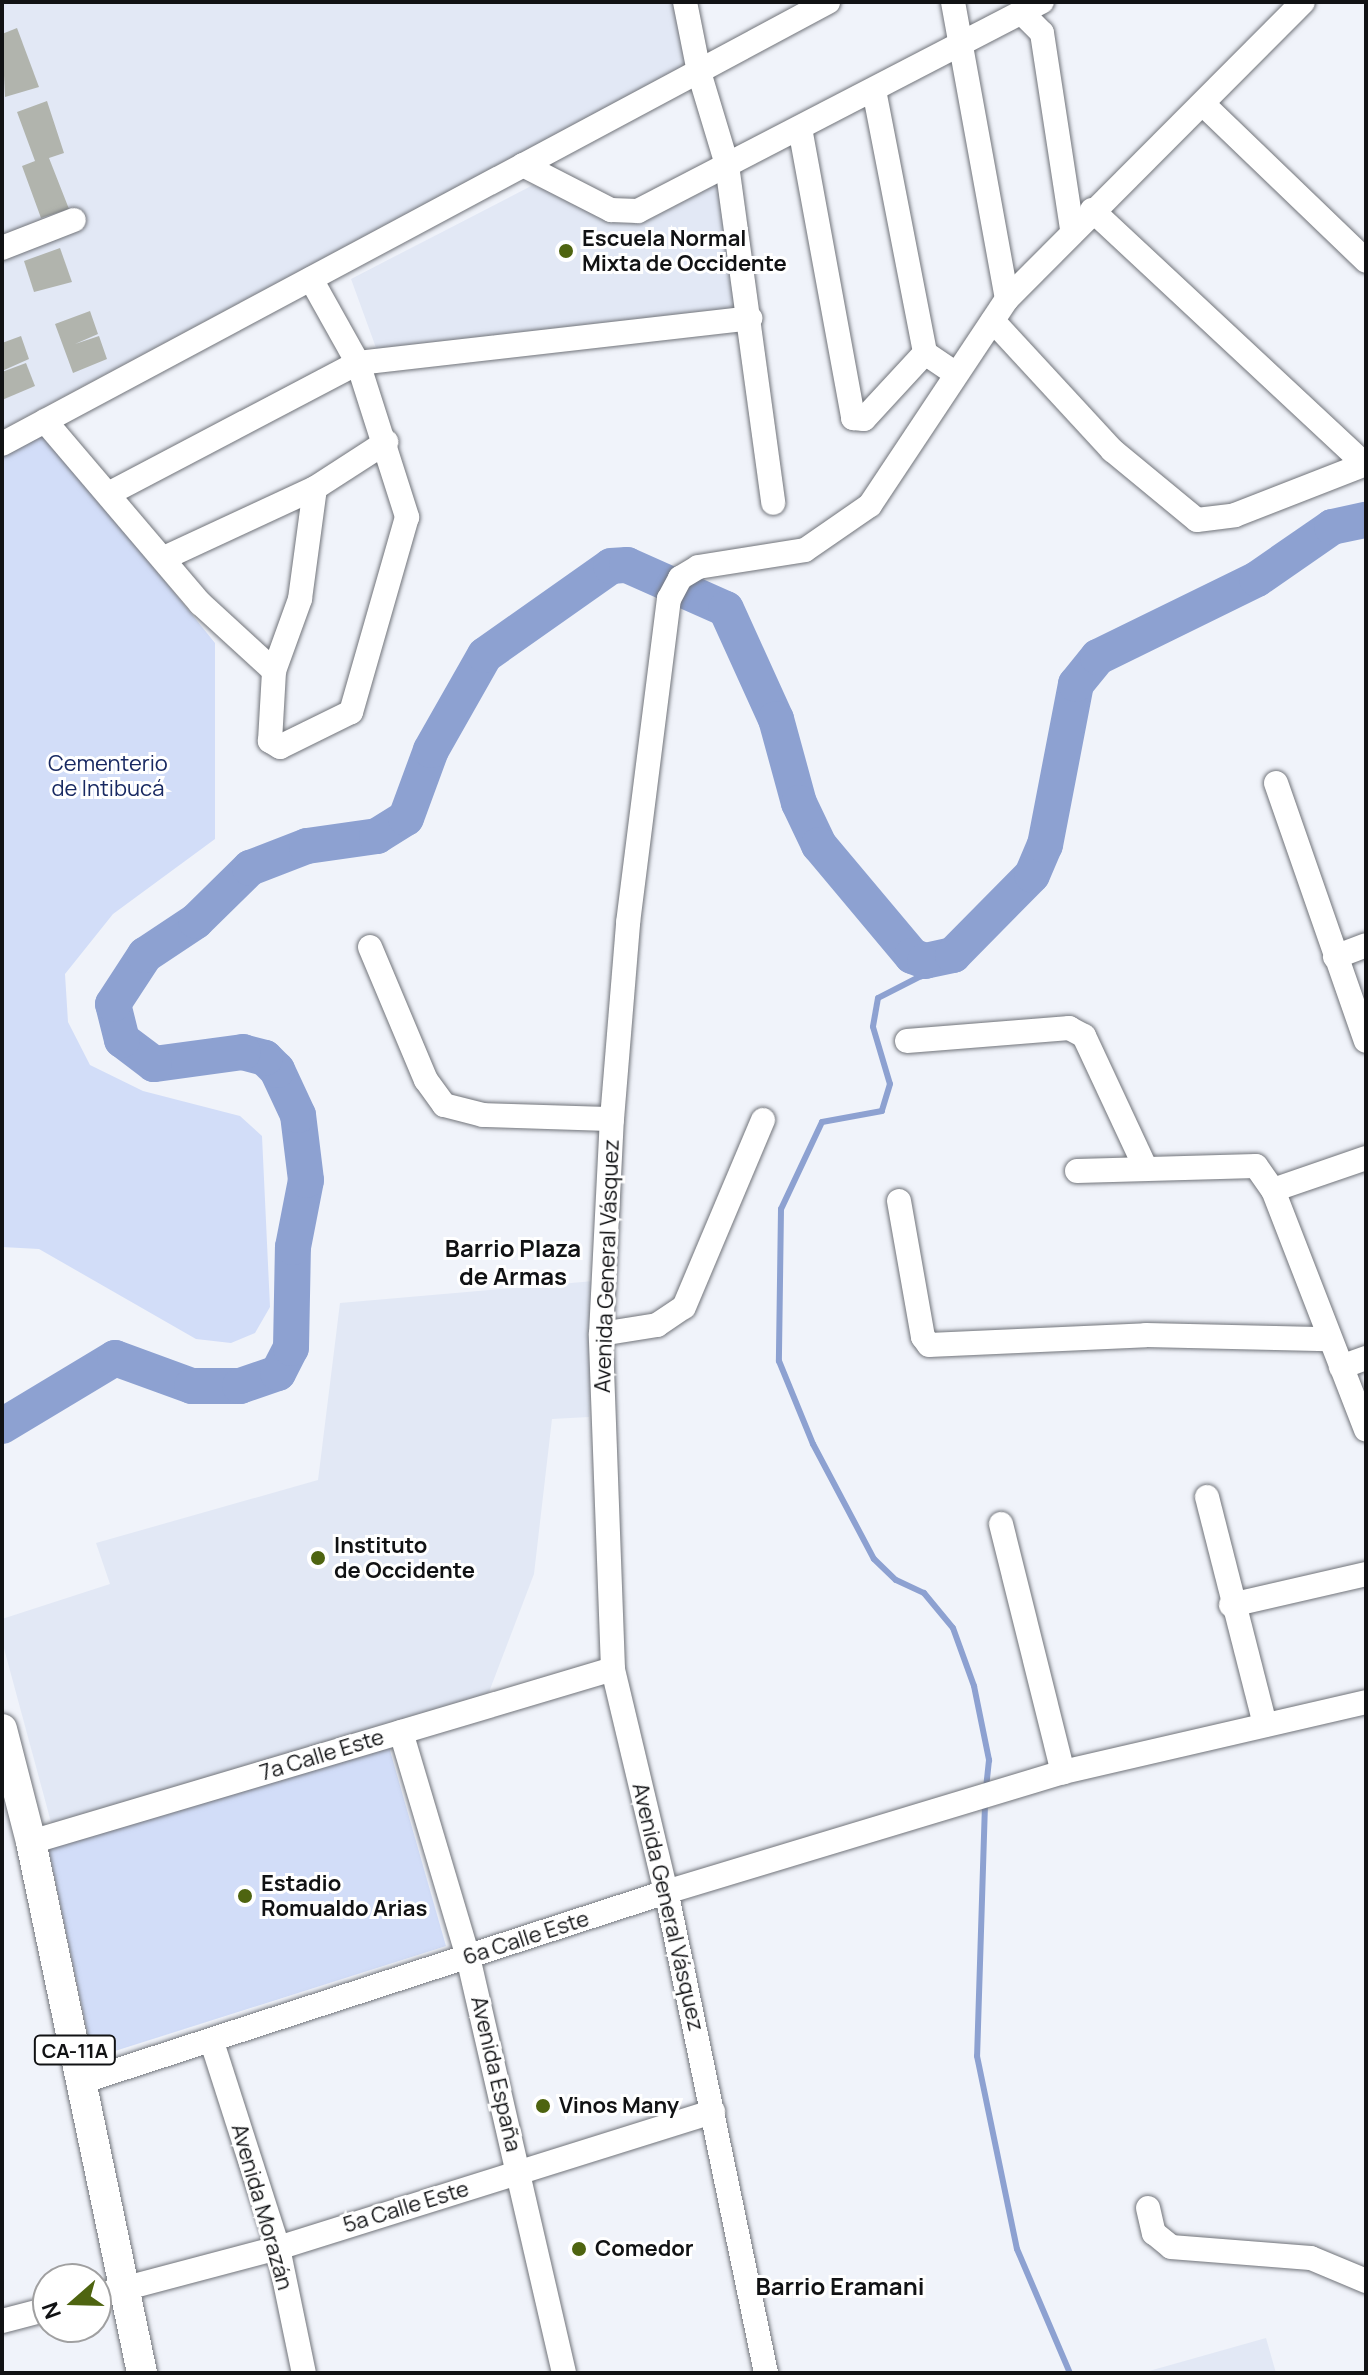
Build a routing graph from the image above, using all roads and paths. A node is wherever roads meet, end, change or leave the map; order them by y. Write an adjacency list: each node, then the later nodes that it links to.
1 (685, 2): 8 (street)
2 (828, 2): 8 (street)
3 (953, 2): 7 (street)
4 (1303, 2): 6 (street, Avenida General Vásquez)
5 (1032, 8): 7 (street); 16 (street)
6 (1279, 13): 10 (street, Avenida General Vásquez)
7 (959, 45): 9 (street); 20 (street)
8 (699, 72): 12 (street); 13 (street)
9 (874, 90): 11 (street); 23 (street)
10 (1203, 104): 14 (street, Avenida General Vásquez); 18 (street)
11 (800, 128): 13 (street); 23 (street)
12 (523, 165): 13 (street); 19 (street)
13 (727, 165): 21 (street)
14 (1092, 210): 16 (street, Avenida General Vásquez); 29 (street)
15 (74, 220): 17 (street)
16 (1072, 228): 20 (street, Avenida General Vásquez)
17 (2, 248)
18 (1366, 261)
19 (311, 279): 24 (street); 26 (street)
20 (1007, 299): 22 (street, Avenida General Vásquez)
21 (750, 318): 24 (street); 32 (street)
22 (993, 321): 25 (street, Avenida General Vásquez); 29 (street)
23 (925, 353): 25 (street)
24 (358, 363): 27 (street); 31 (street)
25 (956, 374): 41 (street, Avenida General Vásquez)
26 (45, 421): 28 (street); 31 (street)
27 (386, 442): 30 (street); 34 (street)
28 (2, 444)
29 (1366, 464)
30 (315, 488): 33 (street); 34 (street)
31 (108, 494): 33 (street)
32 (773, 503)
33 (164, 558): 34 (street)
34 (274, 671)
35 (1276, 783): 38 (street)
36 (1366, 945): 38 (street)
37 (370, 947): 41 (street)
38 (1335, 957): 40 (street)
39 (907, 1041): 44 (street)
40 (1366, 1041)
41 (612, 1119): 48 (street, Avenida General Vásquez)
42 (763, 1120): 48 (street)
43 (1366, 1158): 46 (street)
44 (1145, 1167): 45 (street); 46 (street)
45 (1077, 1171)
46 (1273, 1190): 49 (street)
47 (899, 1201): 49 (street)
48 (601, 1334): 57 (street, Avenida General Vásquez)
49 (1329, 1339): 51 (street)
50 (1366, 1358): 51 (street)
51 (1341, 1367): 52 (street)
52 (1366, 1430)
53 (1207, 1497): 56 (street)
54 (1001, 1524): 63 (street)
55 (1366, 1574): 56 (street)
56 (1231, 1605): 59 (street)
57 (613, 1669): 61 (street, 7a Calle Este); 65 (street, Avenida General Vásquez)
58 (1366, 1702): 59 (street, 6a Calle Este)
59 (1265, 1725): 63 (street, 6a Calle Este)
60 (2, 1729): 62 (main road, CA-11A)
61 (401, 1732): 64 (street, 7a Calle Este); 66 (street, Avenida España)
62 (6, 1763): 64 (main road, CA-11A)
63 (1063, 1772): 65 (street, 6a Calle Este)
64 (31, 1842): 68 (main road, CA-11A)
65 (666, 1892): 66 (street, 6a Calle Este); 69 (street, Avenida General Vásquez)
66 (468, 1957): 67 (street, 6a Calle Este); 70 (street, Avenida España)
67 (212, 2042): 68 (street, 6a Calle Este); 72 (street, Avenida Morazán)
68 (81, 2082): 74 (main road, CA-11A)
69 (713, 2112): 70 (street, 5a Calle Este); 81 (street, Avenida General Vásquez)
70 (519, 2172): 72 (street, 5a Calle Este); 80 (street, Avenida España)
71 (1148, 2208): 73 (street)
72 (278, 2248): 74 (street, 5a Calle Este); 79 (street, Avenida Morazán)
73 (1366, 2281)
74 (125, 2289): 75 (street, 5a Calle Este); 78 (main road, CA-11A)
75 (112, 2292)
76 (32, 2313): 77 (street)
77 (2, 2321)
78 (142, 2373)
79 (304, 2373)
80 (564, 2373)
81 (766, 2373)

